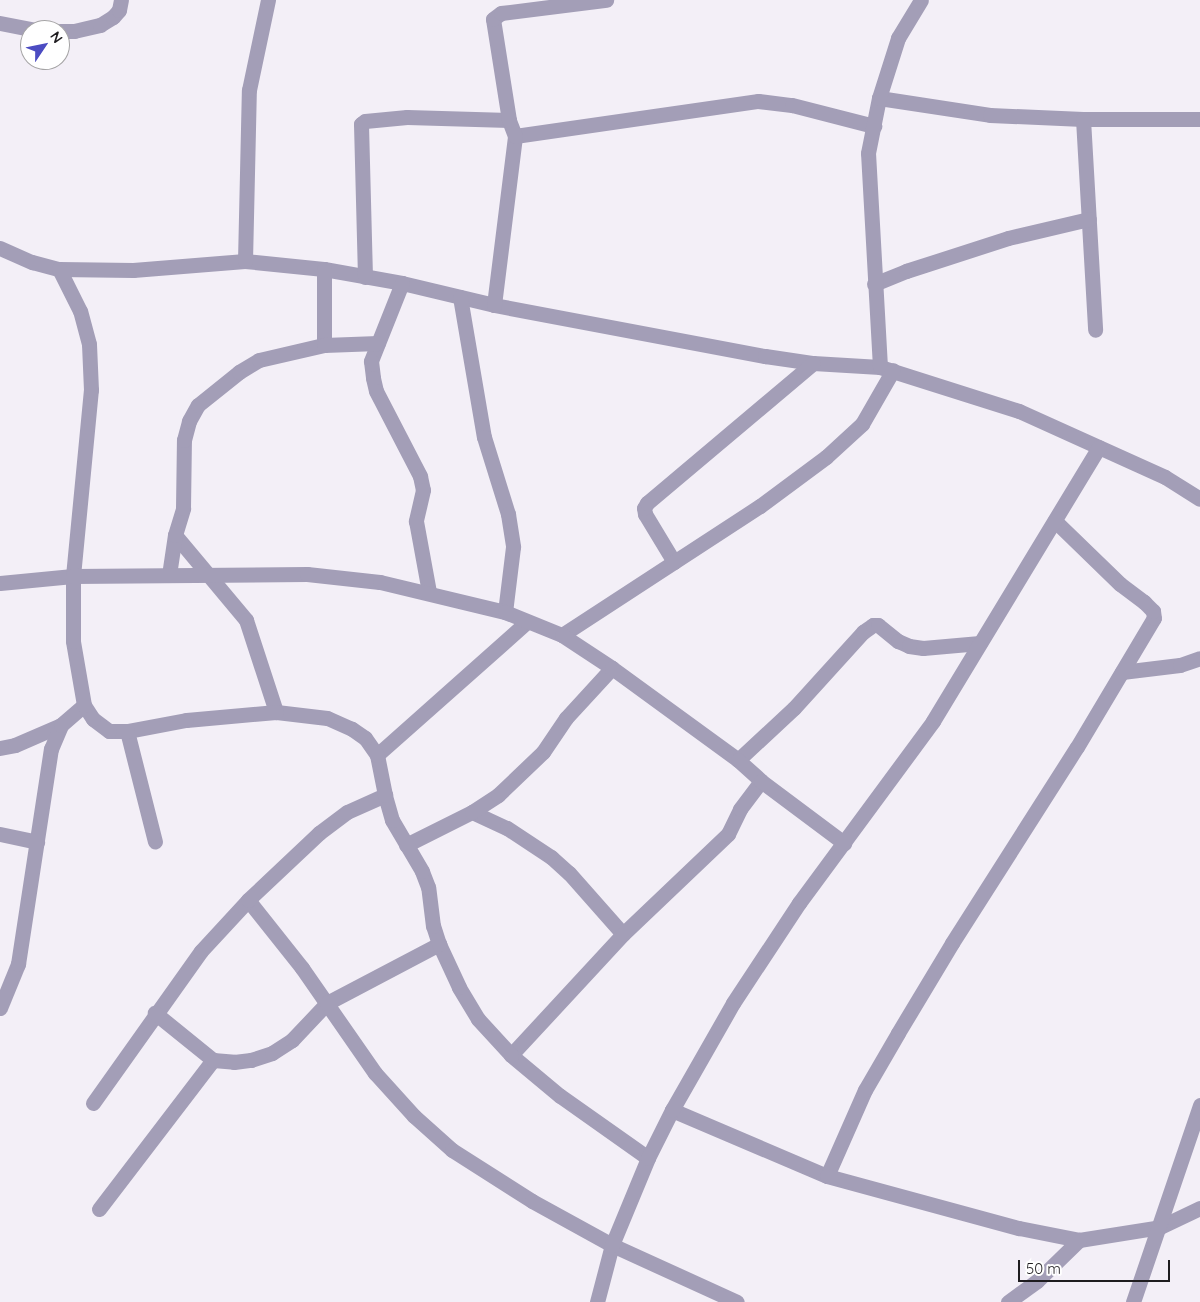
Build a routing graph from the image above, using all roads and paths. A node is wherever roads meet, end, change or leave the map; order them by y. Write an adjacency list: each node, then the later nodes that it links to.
1 (120, 0): 8 (street)
2 (268, 0): 17 (street)
3 (606, 0): 5 (street)
4 (921, 0): 9 (street)
5 (551, 3): 12 (street)
6 (0, 23): 7 (street)
7 (20, 27)
8 (70, 31)
9 (879, 98): 10 (street); 13 (street)
10 (1083, 119): 11 (street); 15 (street)
11 (1200, 119)
12 (509, 120): 14 (street); 20 (street)
13 (874, 126): 14 (street); 22 (street)
14 (515, 136): 24 (street)
15 (1089, 219): 22 (street); 25 (street)
16 (0, 248): 18 (street)
17 (245, 261): 18 (street); 19 (street)
18 (59, 269): 36 (street)
19 (324, 269): 20 (street); 27 (street)
20 (365, 277): 21 (street)
21 (402, 283): 23 (street); 26 (street)
22 (874, 284): 29 (street)
23 (460, 297): 24 (street); 40 (street)
24 (494, 304): 28 (street)
25 (1095, 330)
26 (378, 343): 27 (street); 39 (street)
27 (324, 344): 33 (street)
28 (813, 362): 29 (street); 34 (street)
29 (887, 368): 30 (street); 34 (street)
30 (1099, 447): 31 (street); 32 (street)
31 (1200, 499)
32 (1055, 521): 43 (street); 46 (street)
33 (175, 535): 35 (street); 37 (street)
34 (674, 562): 42 (street)
35 (169, 575): 36 (street); 37 (street)
36 (73, 576): 38 (street); 47 (street)
37 (208, 576): 39 (street); 48 (street)
38 (0, 583)
39 (429, 592): 40 (street)
40 (505, 612): 41 (street)
41 (527, 622): 42 (street); 52 (street)
42 (562, 635): 45 (street)
43 (980, 644): 53 (street); 60 (street)
44 (1200, 658): 46 (street)
45 (612, 668): 53 (street); 56 (street)
46 (1122, 672): 74 (street)
47 (84, 705): 49 (street); 50 (street)
48 (276, 712): 50 (street); 52 (street)
49 (60, 724): 51 (street); 58 (street)
50 (128, 731): 59 (street)
51 (0, 748)
52 (377, 755): 55 (street)
53 (738, 760): 54 (street)
54 (761, 781): 60 (street); 63 (street)
55 (384, 795): 61 (street); 62 (street)
56 (472, 812): 61 (street); 63 (street)
57 (0, 834): 58 (street)
58 (37, 842): 66 (street)
59 (154, 842)
60 (844, 843): 72 (street)
61 (406, 845): 64 (street)
62 (248, 900): 65 (street); 67 (street)
63 (624, 934): 68 (street)
64 (439, 944): 65 (street); 68 (street)
65 (328, 1003): 69 (street); 79 (street)
66 (0, 1008)
67 (155, 1013): 69 (street); 70 (street)
68 (511, 1056): 73 (street)
69 (213, 1060): 76 (street)
70 (92, 1103)
71 (1200, 1105): 77 (street)
72 (672, 1110): 73 (street); 74 (street)
73 (648, 1158): 79 (street)
74 (827, 1176): 78 (street)
75 (1200, 1208): 77 (street)
76 (98, 1209)
77 (1160, 1227): 78 (street); 83 (street)
78 (1079, 1240): 82 (street)
79 (612, 1246): 80 (street); 81 (street)
80 (597, 1302)
81 (737, 1302)
82 (1008, 1302)
83 (1133, 1302)

